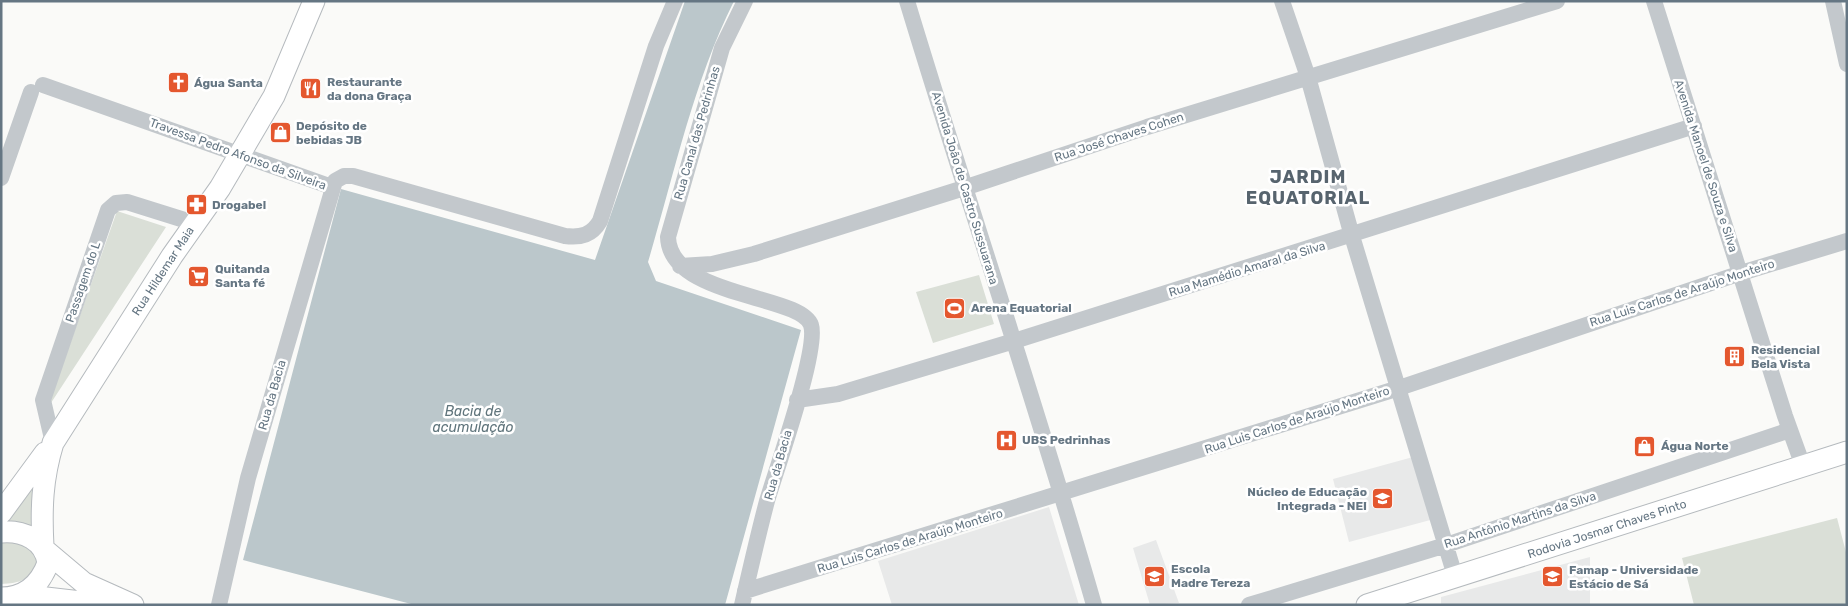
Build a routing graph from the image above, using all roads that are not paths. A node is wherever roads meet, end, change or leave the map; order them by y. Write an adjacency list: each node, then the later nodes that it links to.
1 (314, 1): 12 (main road, Rua Hildemar Maia)
2 (675, 1): 14 (street, Travessa Pedro Afonso da Silveira)
3 (745, 1): 19 (street, Rua Canal das Pedrinhas)
4 (907, 1): 15 (street, Avenida João de Castro Sussuarana)
5 (1282, 1): 10 (street)
6 (1557, 1): 10 (street, Rua José Chaves Cohen)
7 (1654, 1): 11 (street, Avenida Manoel de Souza e Silva)
8 (1833, 1): 9 (street)
9 (1847, 64)
10 (1308, 77): 15 (street, Rua José Chaves Cohen); 17 (street)
11 (1694, 126): 17 (street, Rua Mamédio Amaral da Silva); 20 (street, Avenida Manoel de Souza e Silva)
12 (240, 154): 13 (street, Travessa Pedro Afonso da Silveira); 14 (street, Travessa Pedro Afonso da Silveira); 16 (main road, Rua Hildemar Maia)
13 (1, 178)
14 (332, 187): 38 (street, Rua da Bacia)
15 (964, 188): 19 (street, Rua José Chaves Cohen); 21 (street, Avenida João de Castro Sussuarana)
16 (194, 223): 25 (main road, Rua Hildemar Maia); 25 (street, Passagem do L)
17 (1352, 236): 21 (street, Rua Mamédio Amaral da Silva); 22 (street)
18 (1847, 241): 20 (street, Rua Luis Carlos de Araújo Monteiro)
19 (680, 266): 23 (street, Rua da Bacia)
20 (1741, 273): 22 (street, Rua Luis Carlos de Araújo Monteiro); 24 (street, Avenida Manoel de Souza e Silva)
21 (1014, 341): 23 (street, Rua Mamédio Amaral da Silva); 28 (street, Avenida João de Castro Sussuarana)
22 (1399, 388): 28 (street, Rua Luis Carlos de Araújo Monteiro); 31 (street)
23 (797, 400): 35 (street, Rua da Bacia)
24 (1787, 423): 27 (street, Avenida Manoel de Souza e Silva); 31 (street, Rua Antônio Martins da Silva)
25 (53, 443): 29 (main road); 32 (main road, Rua Hildemar Maia)
26 (1847, 452): 27 (main road, Rodovia Josmar Chaves Pinto)
27 (1803, 466): 33 (main road, Rodovia Josmar Chaves Pinto)
28 (1062, 494): 35 (street, Rua Luis Carlos de Araújo Monteiro); 39 (street, Avenida João de Castro Sussuarana)
29 (1, 513)
30 (1, 532): 32 (main road)
31 (1446, 545): 33 (street); 40 (street, Rua Antônio Martins da Silva)
32 (44, 549): 34 (main road, Rua Hildemar Maia); 37 (main road)
33 (1455, 576): 41 (main road, Rodovia Josmar Chaves Pinto)
34 (10, 596): 36 (main road)
35 (743, 598)
36 (107, 605)
37 (133, 605)
38 (219, 605)
39 (1094, 605)
40 (1249, 605)
41 (1367, 605)

